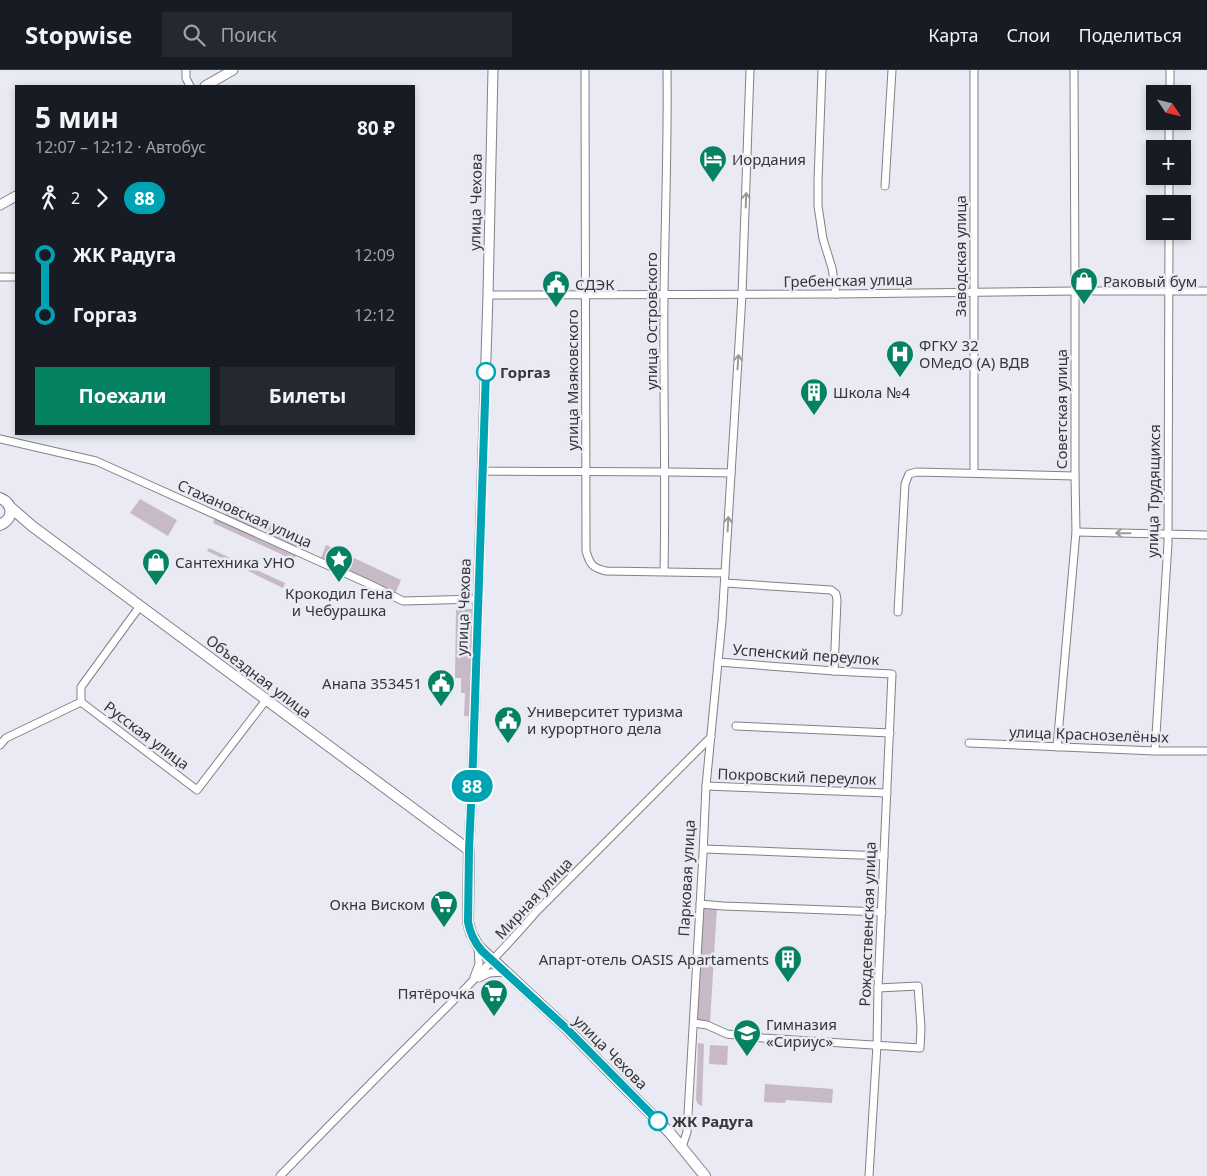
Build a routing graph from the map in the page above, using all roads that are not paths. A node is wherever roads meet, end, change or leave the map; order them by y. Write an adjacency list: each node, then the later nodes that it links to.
1 (186, 70): 12 (street)
2 (233, 70): 13 (street)
3 (493, 70): 27 (street, улица Чехова)
4 (585, 70): 25 (street, улица Маяковского)
5 (667, 70): 28 (street, улица Островского)
6 (750, 70): 29 (street, Парковая улица, one-way to 6)
7 (822, 70): 26 (street)
8 (892, 70): 15 (street)
9 (974, 70): 23 (street, Заводская улица)
10 (1074, 70): 21 (street, Советская улица)
11 (1170, 70): 14 (street)
12 (190, 85)
13 (207, 85)
14 (1170, 85)
15 (885, 186)
16 (15, 197): 17 (street)
17 (0, 205)
18 (1169, 240): 24 (street, улица Трудящихся)
19 (15, 277): 20 (street)
20 (0, 278)
21 (1075, 291): 23 (street, Гребенская улица); 24 (street, Гребенская улица); 36 (street, Советская улица)
22 (1207, 291): 24 (street, Гребенская улица)
23 (973, 292): 26 (street, Гребенская улица); 35 (street, Заводская улица)
24 (1168, 292): 42 (street, улица Трудящихся)
25 (586, 294): 27 (street, Гребенская улица); 28 (street, Гребенская улица); 33 (street, улица Маяковского)
26 (836, 294): 29 (street, Гребенская улица)
27 (488, 295): 31 (street, улица Чехова)
28 (664, 295): 29 (street, Гребенская улица); 32 (street, улица Островского)
29 (742, 295): 34 (street, Парковая улица, one-way to 29)
30 (0, 439): 47 (street, Стахановская улица)
31 (482, 471): 33 (street); 47 (street, улица Чехова)
32 (665, 471): 33 (street); 34 (street); 44 (street, улица Островского)
33 (586, 472): 44 (street, улица Маяковского)
34 (731, 473): 45 (street, Парковая улица, one-way to 34)
35 (974, 473): 36 (street); 49 (street)
36 (1075, 476): 41 (street, Советская улица)
37 (1, 497): 38 (main road, Объездная улица)
38 (9, 506): 39 (main road); 40 (main road, Объездная улица)
39 (0, 525): 40 (main road)
40 (32, 526): 48 (main road, Объездная улица)
41 (1076, 532): 42 (street, one-way to 41); 60 (street, Советская улица)
42 (1168, 534): 43 (street); 61 (street, улица Трудящихся)
43 (1207, 535)
44 (664, 571): 45 (street)
45 (725, 573): 46 (street, Парковая улица)
46 (725, 583): 50 (street, Парковая улица); 51 (street)
47 (478, 599): 66 (street, улица Чехова)
48 (140, 606): 53 (main road, Объездная улица); 54 (street)
49 (898, 612)
50 (718, 662): 51 (street, Успенский переулок); 57 (street, Парковая улица)
51 (834, 671): 52 (street, Успенский переулок)
52 (892, 674): 56 (street, Рождественская улица)
53 (266, 700): 54 (street, Русская улица); 66 (main road, Объездная улица)
54 (81, 702): 59 (street)
55 (736, 726): 56 (street)
56 (890, 734): 64 (street, Рождественская улица)
57 (711, 737): 63 (street, Парковая улица); 71 (street, Мирная улица)
58 (969, 743): 60 (street, улица Краснозелёных)
59 (0, 745)
60 (1057, 747): 61 (street, улица Краснозелёных)
61 (1155, 751): 62 (street, улица Краснозелёных)
62 (1207, 751)
63 (706, 786): 64 (street, Покровский переулок); 65 (street, Парковая улица)
64 (887, 793): 67 (street, Рождественская улица)
65 (704, 849): 67 (street); 68 (street, Парковая улица)
66 (469, 850): 70 (main road, улица Чехова)
67 (884, 856): 69 (street, Рождественская улица)
68 (700, 904): 69 (street); 75 (street, Парковая улица)
69 (882, 912): 74 (street, Рождественская улица)
70 (478, 946): 71 (main road, улица Чехова); 73 (street)
71 (492, 960): 72 (main road, улица Чехова); 73 (street, Мирная улица)
72 (505, 972): 73 (street); 77 (main road, улица Чехова)
73 (473, 982): 78 (street, Мирная улица)
74 (878, 988): 76 (street, Рождественская улица); 76 (street)
75 (694, 1023): 76 (street); 77 (street, Парковая улица)
76 (877, 1046): 80 (street, Рождественская улица)
77 (682, 1147): 79 (main road)
78 (280, 1176)
79 (705, 1176)
80 (869, 1176)

